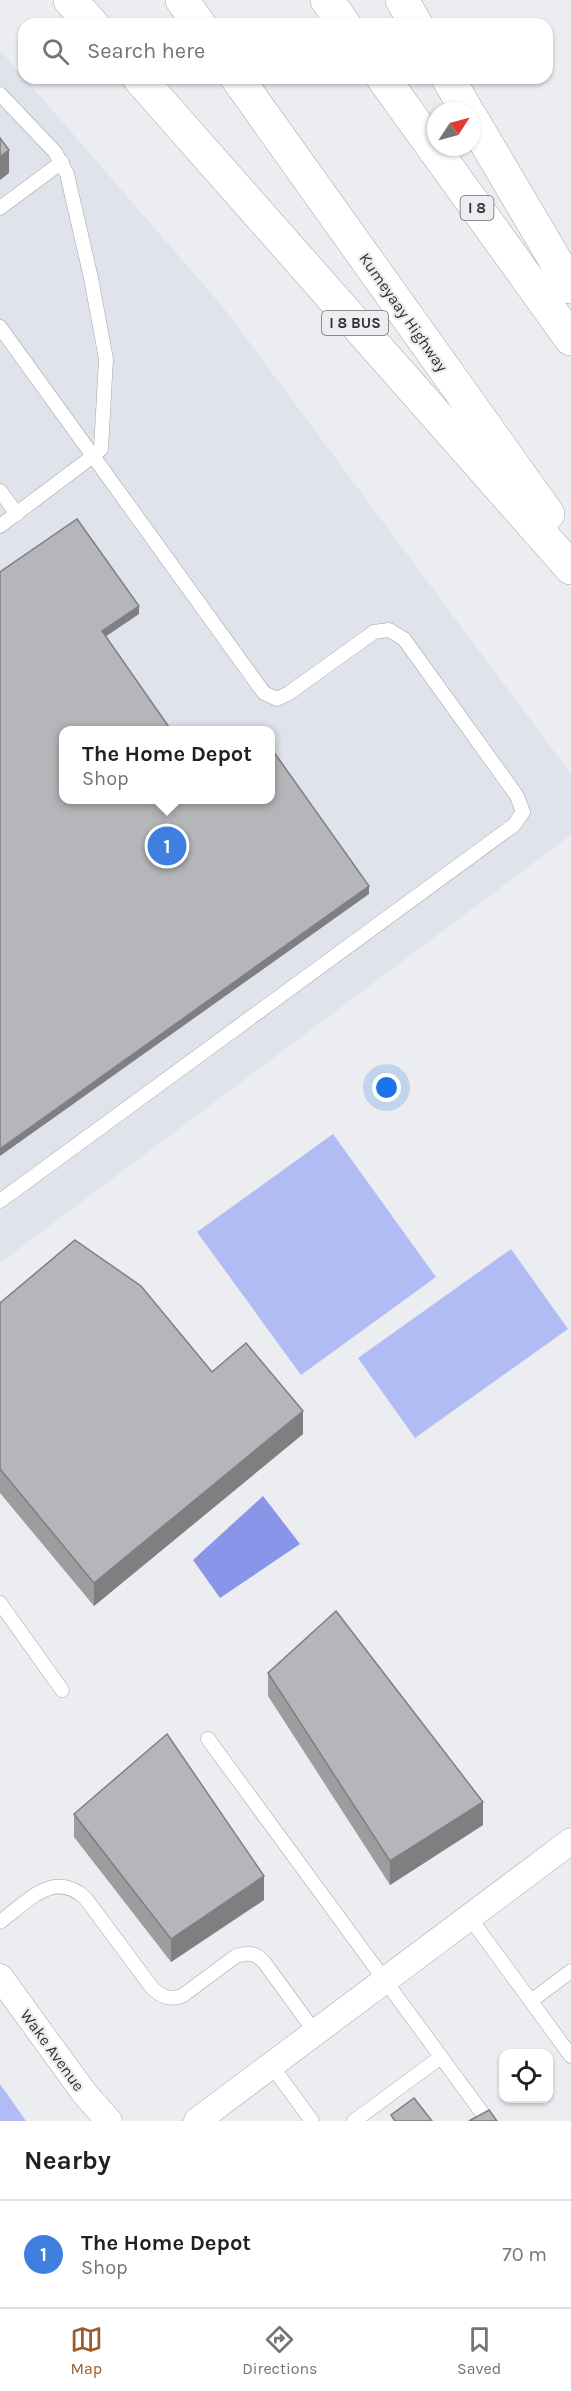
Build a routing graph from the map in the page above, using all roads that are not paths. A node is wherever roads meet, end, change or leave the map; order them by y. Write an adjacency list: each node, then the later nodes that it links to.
1 (70, 0): 5 (highway)
2 (182, 0): 6 (highway)
3 (327, 0): 7 (highway)
4 (402, 0): 8 (highway)
5 (86, 18)
6 (195, 18)
7 (340, 18)
8 (412, 18)
9 (144, 84): 26 (highway, I 8 BUS)
10 (241, 84): 25 (highway, Kumeyaay Highway)
11 (387, 84): 20 (highway, I 8)
12 (451, 84): 14 (highway)
13 (0, 94): 16 (lane)
14 (462, 102)
15 (481, 134): 18 (highway)
16 (63, 162): 17 (lane); 21 (lane)
17 (0, 208)
18 (571, 287)
19 (0, 327): 21 (lane)
20 (571, 339)
21 (93, 456): 23 (lane); 27 (lane)
22 (0, 490): 23 (lane)
23 (16, 514): 24 (lane)
24 (0, 526)
25 (571, 546)
26 (571, 568)
27 (0, 1201)
28 (0, 1603): 29 (lane)
29 (62, 1690)
30 (208, 1739): 36 (lane)
31 (571, 1841): 32 (street)
32 (470, 1918): 36 (street); 37 (lane)
33 (0, 1922): 38 (lane)
34 (571, 1971): 37 (lane)
35 (0, 1977): 42 (street, Wake Avenue)
36 (385, 1980): 38 (street); 39 (lane)
37 (531, 2001): 40 (lane)
38 (315, 2032): 41 (street)
39 (441, 2056): 45 (lane); 46 (lane)
40 (571, 2056)
41 (271, 2065): 43 (street); 44 (lane)
42 (109, 2121)
43 (197, 2121)
44 (312, 2121)
45 (354, 2121)
46 (488, 2121)

